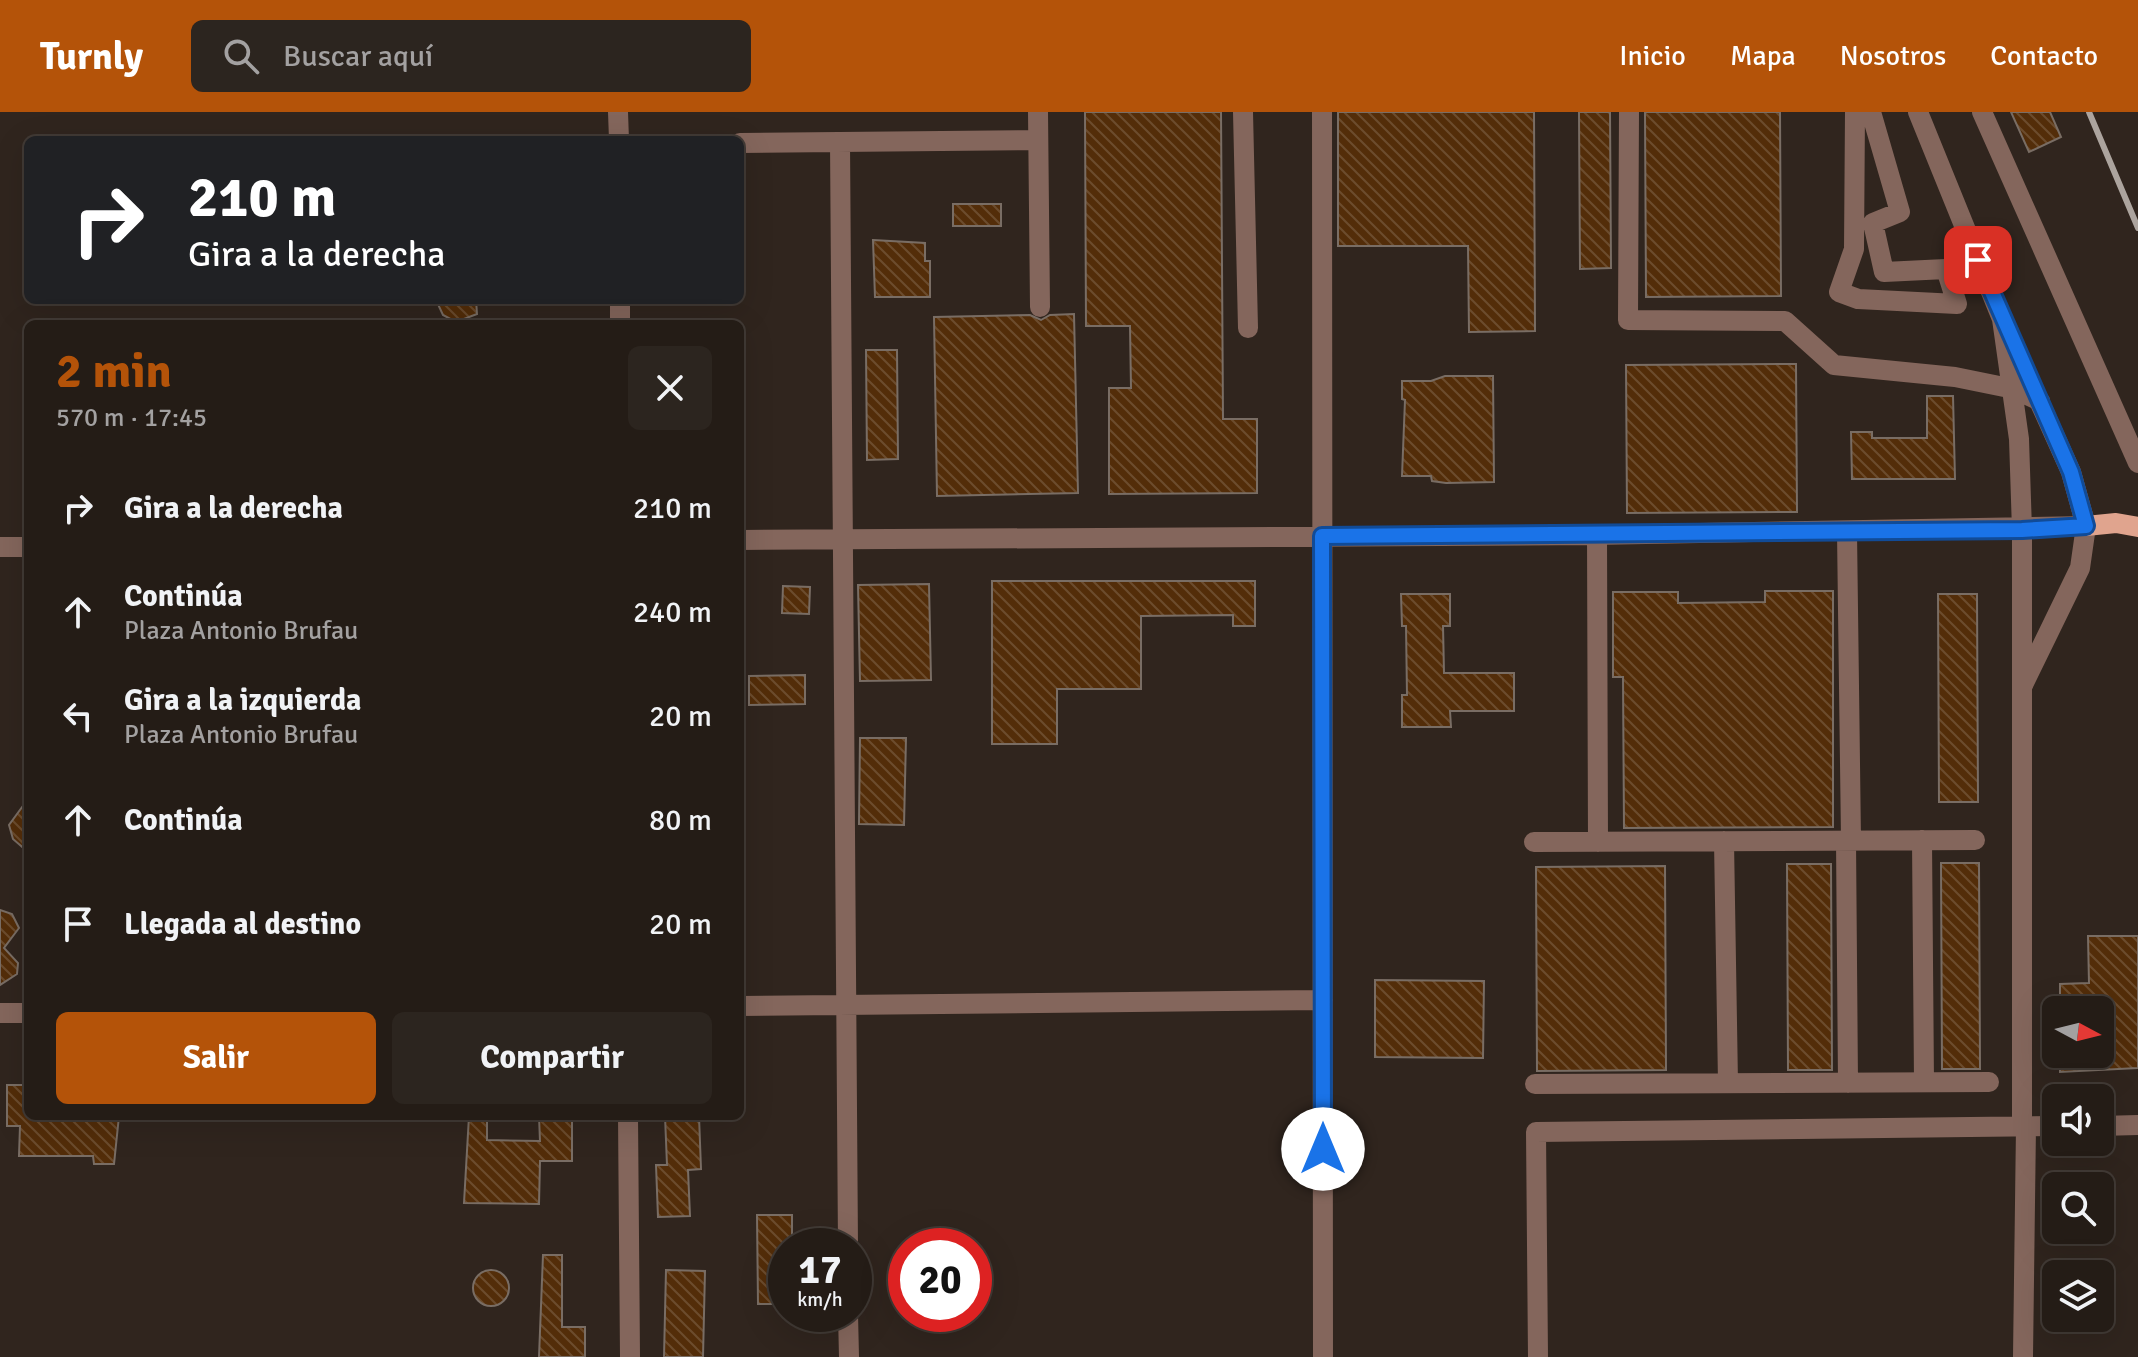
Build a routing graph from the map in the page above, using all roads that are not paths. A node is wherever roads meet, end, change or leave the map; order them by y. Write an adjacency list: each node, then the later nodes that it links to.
1 (618, 112): 10 (street)
2 (1038, 112): 11 (street)
3 (1243, 112): 16 (street)
4 (1322, 112): 27 (street)
5 (1629, 112): 17 (street)
6 (1855, 112): 7 (street)
7 (1871, 112)
8 (1918, 112): 15 (street)
9 (1982, 112): 21 (street)
10 (619, 136)
11 (1038, 140): 12 (street); 14 (street)
12 (840, 142): 13 (street); 28 (street)
13 (744, 143)
14 (1040, 307)
15 (2002, 319): 17 (street); 18 (street)
16 (1248, 328)
17 (2014, 389): 18 (street); 20 (street)
18 (2040, 401): 19 (street)
19 (2055, 435): 20 (street); 22 (street)
20 (2019, 439): 24 (street)
21 (2138, 463)
22 (2086, 526): 23 (main road); 24 (street); 32 (street)
23 (2138, 527)
24 (2022, 530): 25 (street); 32 (street)
25 (1847, 532): 26 (street); 33 (street)
26 (1597, 534): 27 (street); 38 (street)
27 (1322, 536): 28 (street); 39 (street)
28 (843, 539): 29 (street); 40 (street)
29 (744, 540)
30 (0, 547): 31 (street)
31 (24, 547)
32 (2020, 692): 51 (street)
33 (1848, 840): 34 (street); 36 (street); 47 (street)
34 (1922, 840): 35 (street); 44 (street)
35 (1975, 840)
36 (1724, 841): 38 (street); 46 (street)
37 (1534, 842): 38 (street)
38 (1598, 842)
39 (1323, 1000): 40 (street); 58 (street)
40 (846, 1005): 41 (street); 54 (street)
41 (744, 1006)
42 (0, 1013): 43 (street)
43 (24, 1013)
44 (1924, 1082): 45 (street); 47 (street)
45 (1989, 1082)
46 (1728, 1083): 47 (street); 48 (street)
47 (1848, 1083)
48 (1535, 1084)
49 (628, 1120): 56 (street)
50 (2138, 1125): 53 (street)
51 (2024, 1126): 52 (street); 59 (street); 60 (street)
52 (2042, 1126)
53 (2114, 1126)
54 (848, 1228)
55 (848, 1332): 57 (street)
56 (630, 1357)
57 (849, 1357)
58 (1323, 1357)
59 (1538, 1357)
60 (2023, 1357)

